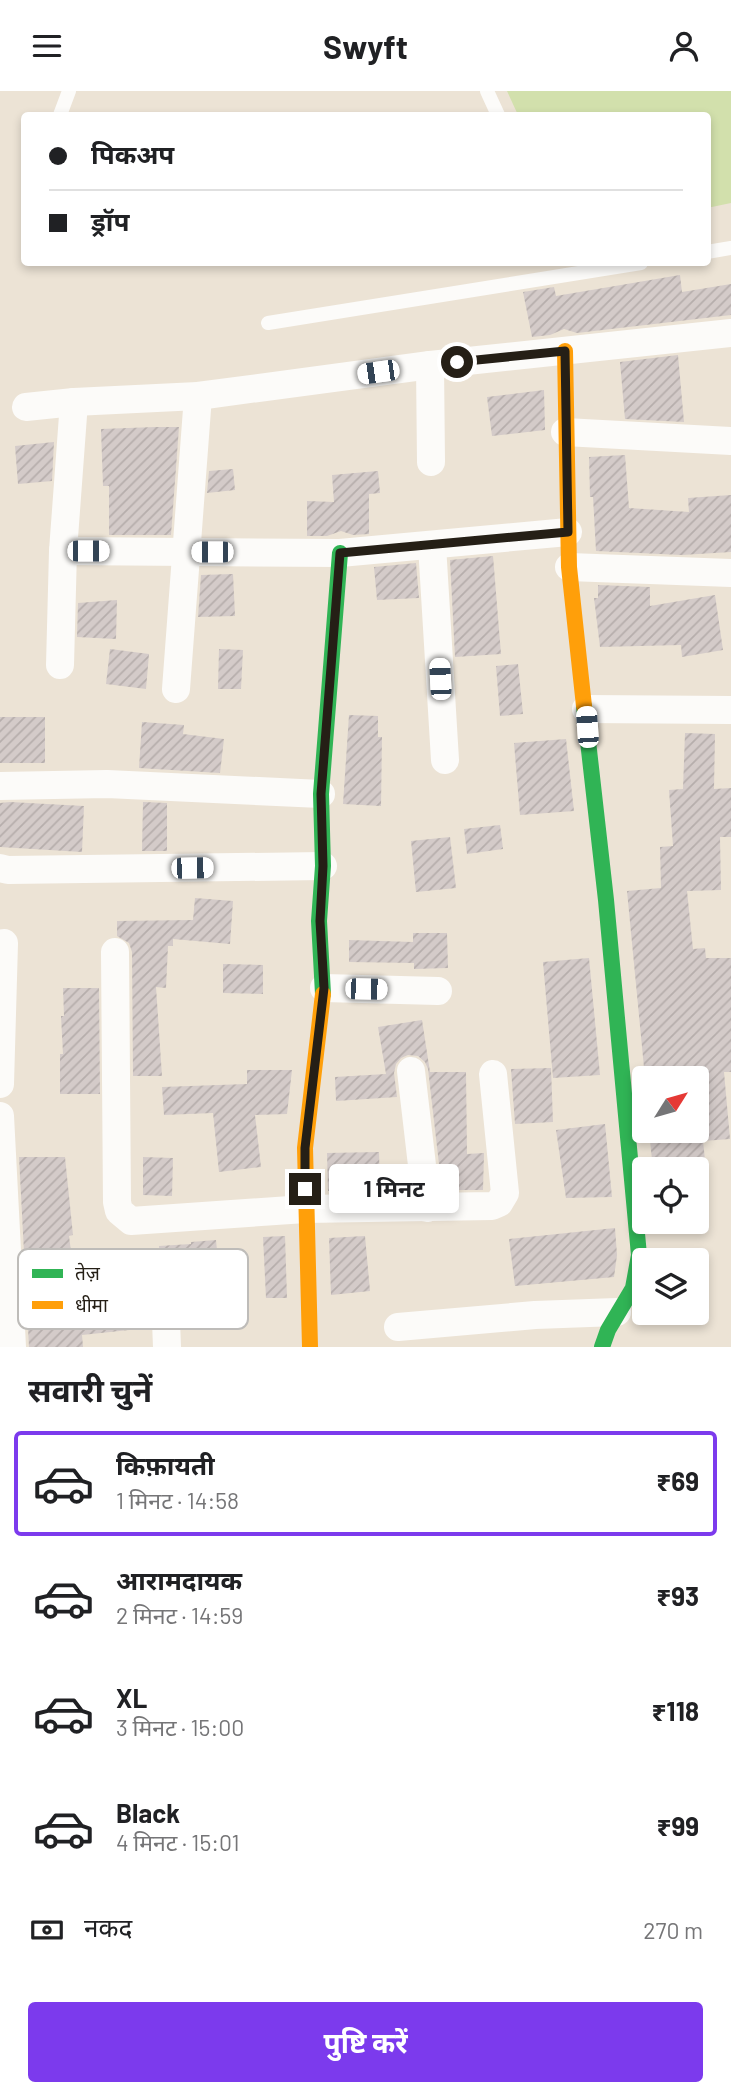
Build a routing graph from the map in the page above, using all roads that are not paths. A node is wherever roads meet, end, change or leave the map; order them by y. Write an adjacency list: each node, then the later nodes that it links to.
1 (69, 91): 3 (lane)
2 (487, 91): 4 (lane)
3 (61, 112)
4 (497, 112)
5 (731, 248): 6 (lane)
6 (711, 250)
7 (603, 266): 8 (lane)
8 (565, 269): 9 (lane)
9 (268, 323)
10 (731, 333): 11 (street)
11 (565, 351): 12 (street); 16 (street)
12 (430, 365): 13 (street); 18 (street)
13 (198, 396): 14 (street); 22 (street)
14 (74, 402): 15 (street); 21 (street)
15 (26, 407)
16 (565, 432): 17 (street); 19 (street)
17 (731, 441)
18 (431, 462)
19 (568, 532): 20 (street); 24 (street)
20 (432, 545): 23 (street); 30 (street)
21 (63, 551): 22 (street); 26 (street)
22 (186, 552): 23 (street); 27 (street)
23 (340, 553): 32 (street)
24 (569, 567): 25 (street); 28 (street)
25 (731, 573)
26 (60, 665)
27 (176, 689)
28 (586, 709): 29 (street); 45 (street)
29 (731, 710)
30 (445, 760)
31 (0, 786): 32 (street)
32 (321, 794): 33 (street)
33 (323, 866): 34 (street); 37 (street)
34 (0, 868)
35 (4, 943): 41 (street)
36 (115, 952): 44 (street)
37 (324, 988): 38 (street); 44 (street)
38 (438, 991)
39 (411, 1071): 43 (street)
40 (493, 1074): 43 (street)
41 (0, 1084)
42 (0, 1116): 47 (street)
43 (427, 1207): 44 (street)
44 (305, 1209): 48 (street)
45 (617, 1312): 46 (street); 49 (street)
46 (398, 1327)
47 (7, 1329)
48 (310, 1347)
49 (602, 1347)

